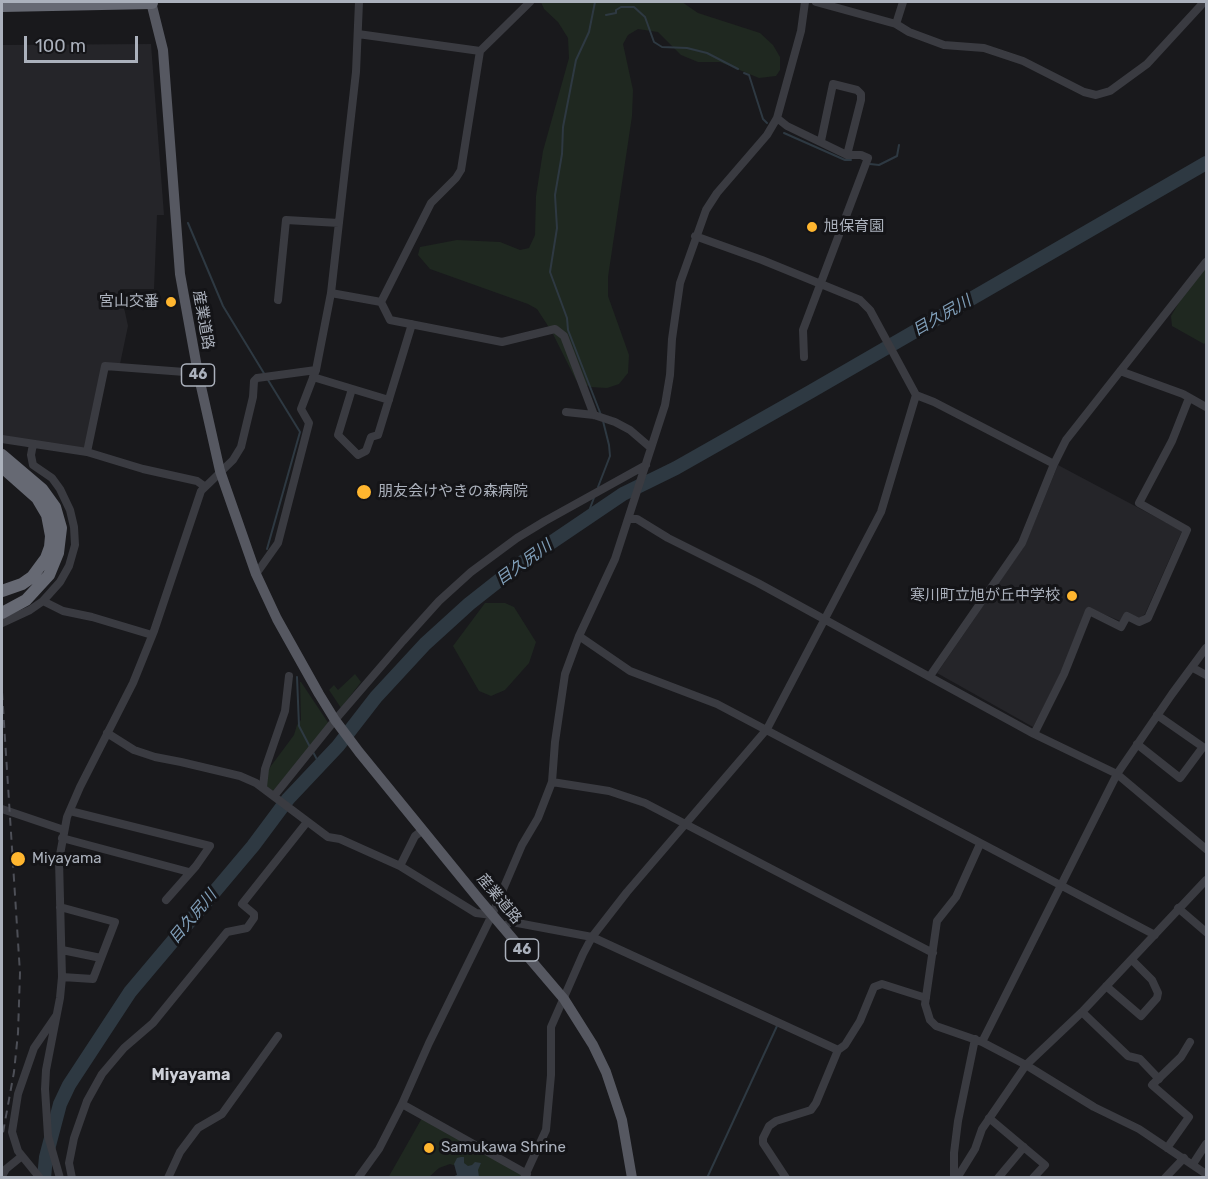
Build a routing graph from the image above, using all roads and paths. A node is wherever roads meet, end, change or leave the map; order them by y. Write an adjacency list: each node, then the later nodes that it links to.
1 (152, 2): 8 (highway); 25 (main road, 産業道路 / 46)
2 (359, 2): 10 (street)
3 (530, 2): 11 (street)
4 (805, 2): 12 (street)
5 (816, 2): 9 (street)
6 (903, 2): 9 (street)
7 (1204, 2): 9 (street)
8 (2, 6)
9 (896, 24)
10 (358, 34): 11 (street); 15 (street)
11 (480, 51): 21 (street)
12 (777, 118): 13 (street); 16 (street)
13 (821, 141): 14 (street); 14 (street)
14 (847, 155): 18 (street)
15 (339, 223): 19 (street); 20 (street)
16 (695, 236): 18 (street); 36 (street)
17 (1206, 262): 24 (street)
18 (820, 282): 23 (street); 28 (street)
19 (332, 293): 21 (street); 26 (street)
20 (278, 300)
21 (381, 302): 22 (street)
22 (412, 324): 30 (street); 33 (street)
23 (804, 357)
24 (1120, 371): 29 (street); 39 (street)
25 (198, 373): 37 (street); 42 (main road, 産業道路 / 46)
26 (315, 374): 27 (street); 42 (street); 45 (street)
27 (352, 389): 30 (street); 30 (street)
28 (916, 395): 39 (street); 51 (street)
29 (1189, 398): 31 (street); 64 (street)
30 (389, 400)
31 (1206, 407)
32 (566, 412): 33 (street)
33 (594, 415): 36 (street)
34 (2, 439): 35 (street)
35 (33, 444): 37 (street); 48 (street)
36 (651, 448): 41 (street)
37 (87, 452): 43 (street)
38 (2, 455): 46 (highway)
39 (1054, 464): 59 (street)
40 (2, 467): 47 (highway)
41 (646, 467): 44 (street); 61 (street)
42 (220, 471): 43 (street); 45 (main road, 産業道路 / 46)
43 (204, 486): 53 (street)
44 (630, 514): 51 (street); 54 (street)
45 (256, 574): 61 (main road, 産業道路 / 46)
46 (49, 575): 49 (highway); 50 (highway)
47 (2, 591)
48 (43, 602): 52 (street); 53 (street)
49 (2, 604)
50 (2, 613)
51 (823, 619): 59 (street); 62 (street)
52 (2, 623)
53 (152, 635): 63 (street)
54 (579, 636): 62 (street); 67 (street)
55 (1206, 648): 56 (street)
56 (1192, 668): 57 (street); 60 (street)
57 (1206, 675)
58 (289, 676): 68 (street)
59 (930, 676): 64 (street)
60 (1157, 715): 65 (street); 65 (street)
61 (336, 722): 69 (street); 74 (main road, 産業道路 / 46)
62 (767, 729): 73 (street); 76 (street)
63 (107, 733): 68 (street); 71 (street)
64 (1034, 734): 66 (street)
65 (1137, 744): 66 (street)
66 (1117, 774): 77 (street); 81 (street)
67 (552, 782): 73 (street); 85 (street)
68 (263, 787): 69 (street)
69 (275, 797): 72 (street)
70 (2, 809): 75 (street)
71 (70, 811): 75 (street); 79 (street)
72 (307, 822): 78 (street); 120 (street)
73 (686, 825): 89 (street); 91 (street)
74 (423, 830): 78 (street); 85 (main road, 産業道路 / 46)
75 (63, 834): 79 (street); 83 (street)
76 (980, 844): 81 (street); 91 (street)
77 (1206, 849)
78 (400, 866): 85 (street)
79 (189, 872): 82 (street)
80 (1206, 880): 84 (street)
81 (1062, 885): 88 (street); 101 (street)
82 (166, 900)
83 (60, 907): 90 (street); 92 (street)
84 (1178, 908): 87 (street); 88 (street)
85 (492, 915): 86 (main road, 産業道路 / 46); 106 (street)
86 (502, 927): 89 (street); 97 (main road, 産業道路 / 46)
87 (1206, 932)
88 (1155, 935): 93 (street)
89 (592, 937): 97 (street); 103 (street)
90 (62, 950): 92 (street); 94 (street)
91 (933, 953): 96 (street)
92 (101, 958): 94 (street)
93 (1132, 960): 95 (street); 95 (street)
94 (62, 977): 99 (street)
95 (1106, 986): 98 (street)
96 (926, 998): 101 (street); 103 (street)
97 (564, 999): 116 (street); 123 (main road, 産業道路 / 46)
98 (1082, 1012): 104 (street); 105 (street)
99 (57, 1015): 111 (street); 119 (street)
100 (278, 1036): 121 (street)
101 (978, 1040): 104 (street); 125 (street)
102 (1190, 1042): 105 (street)
103 (838, 1050): 124 (street)
104 (1026, 1065): 107 (street); 110 (street)
105 (1159, 1078): 110 (street)
106 (402, 1104): 116 (street); 122 (street)
107 (989, 1118): 109 (street); 125 (street)
108 (1206, 1144): 113 (street)
109 (1024, 1147): 126 (street); 127 (street)
110 (1167, 1148): 112 (street)
111 (22, 1156): 115 (street); 118 (street)
112 (1184, 1158): 113 (street); 117 (street)
113 (1192, 1164): 114 (street)
114 (1206, 1174)
115 (2, 1176)
116 (526, 1176)
117 (1166, 1177)
118 (40, 1178)
119 (60, 1178)
120 (72, 1178)
121 (168, 1178)
122 (358, 1178)
123 (632, 1178)
124 (786, 1178)
125 (956, 1178)
126 (998, 1178)
127 (1033, 1178)

